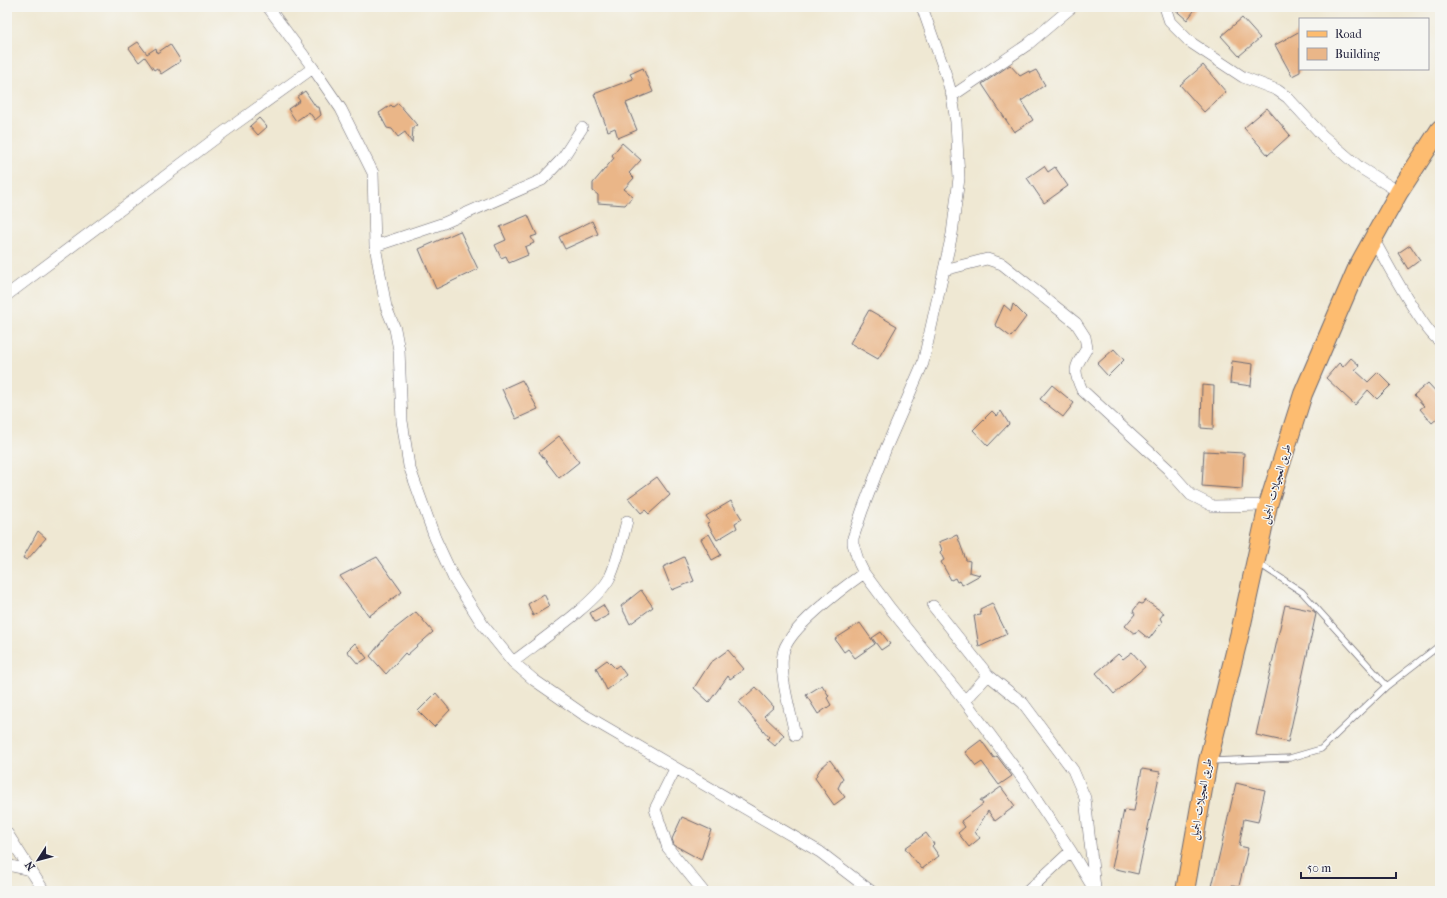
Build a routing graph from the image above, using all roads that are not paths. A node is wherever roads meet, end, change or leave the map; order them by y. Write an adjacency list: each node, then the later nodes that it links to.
1 (922, 7): 6 (street)
2 (1072, 7): 6 (street)
3 (1165, 7): 9 (street)
4 (271, 8): 5 (street)
5 (313, 68): 11 (street); 13 (street)
6 (952, 96): 12 (street)
7 (582, 128): 11 (street)
8 (1440, 129): 9 (main road, طريق العجيلات- الجميل)
9 (1400, 192): 10 (main road, طريق العجيلات- الجميل)
10 (1373, 238): 14 (street); 15 (main road, طريق العجيلات- الجميل)
11 (375, 246): 21 (street)
12 (944, 270): 15 (street); 18 (street)
13 (7, 295)
14 (1440, 341)
15 (1268, 504): 17 (main road, طريق العجيلات- الجميل)
16 (627, 521): 21 (street)
17 (1256, 562): 23 (lane); 26 (main road, طريق العجيلات- الجميل)
18 (864, 573): 24 (street); 25 (street)
19 (933, 606): 22 (street)
20 (1440, 645): 23 (lane)
21 (513, 662): 27 (street)
22 (988, 674): 24 (street); 36 (street)
23 (1387, 686): 26 (lane)
24 (966, 701): 29 (street)
25 (795, 735)
26 (1208, 761): 37 (main road, طريق العجيلات- الجميل)
27 (675, 769): 33 (street); 34 (street)
28 (7, 834): 31 (street)
29 (1071, 851): 35 (street); 36 (street)
30 (7, 865): 31 (street)
31 (30, 870): 32 (street)
32 (44, 891)
33 (703, 891)
34 (871, 891)
35 (1028, 891)
36 (1095, 891)
37 (1185, 891)

